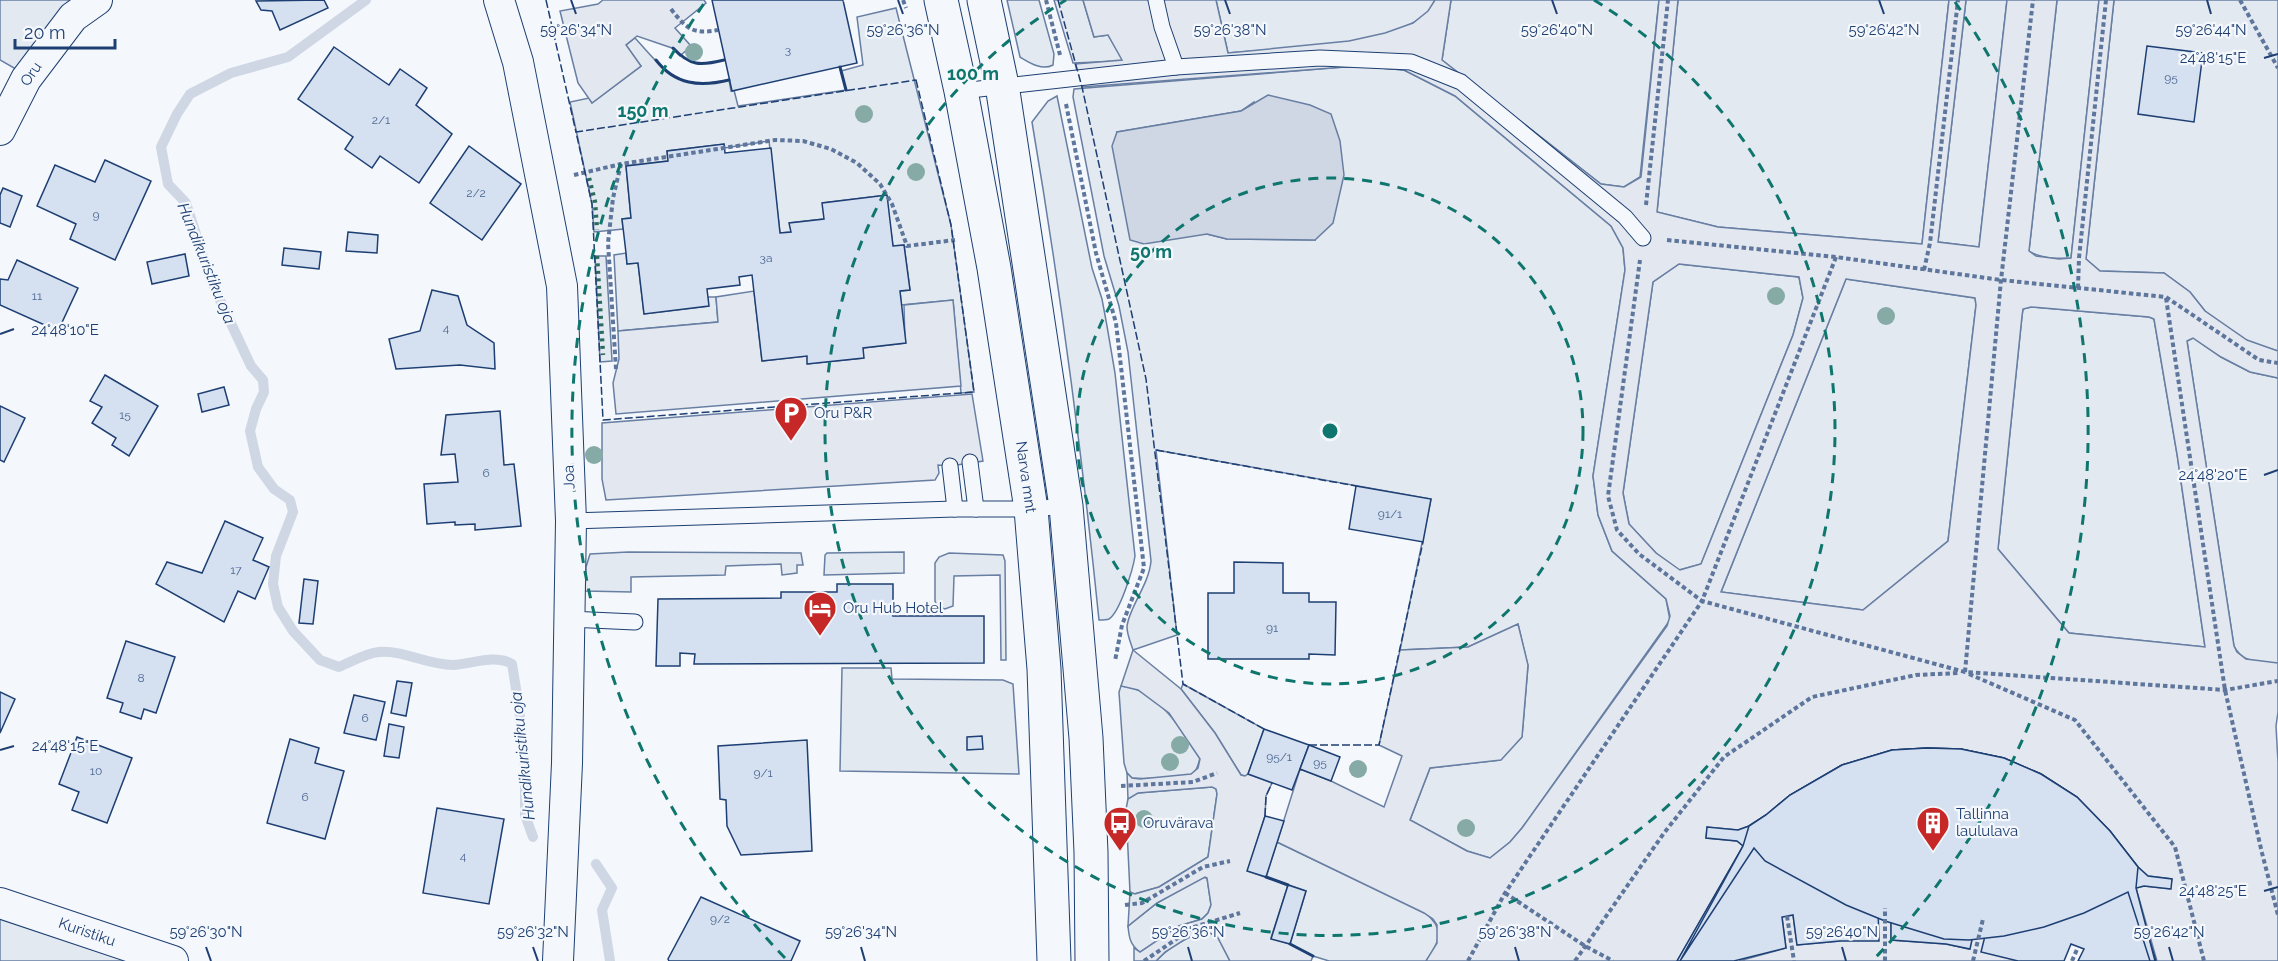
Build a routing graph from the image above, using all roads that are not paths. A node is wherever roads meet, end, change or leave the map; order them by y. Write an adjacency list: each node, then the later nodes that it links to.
1 (97, 0): 9 (street, Oru)
2 (499, 0): 17 (street, Joa)
3 (941, 0): 8 (main road, Narva mnt)
4 (984, 0): 7 (main road)
5 (1156, 0): 6 (lane)
6 (1176, 67): 7 (lane); 10 (lane)
7 (1002, 85): 8 (lane); 13 (main road)
8 (961, 91): 16 (main road, Narva mnt)
9 (0, 129)
10 (1642, 238)
11 (970, 462): 15 (lane)
12 (950, 466): 14 (lane)
13 (1066, 506): 16 (lane); 24 (main road)
14 (955, 509): 15 (lane); 17 (lane)
15 (976, 509): 16 (lane)
16 (1031, 509): 23 (main road, Narva mnt)
17 (571, 520): 18 (street, Joa)
18 (569, 619): 19 (lane); 22 (street, Joa)
19 (635, 622)
20 (0, 903): 21 (street, Kuristiku)
21 (173, 961)
22 (558, 961)
23 (1054, 961)
24 (1092, 961)

